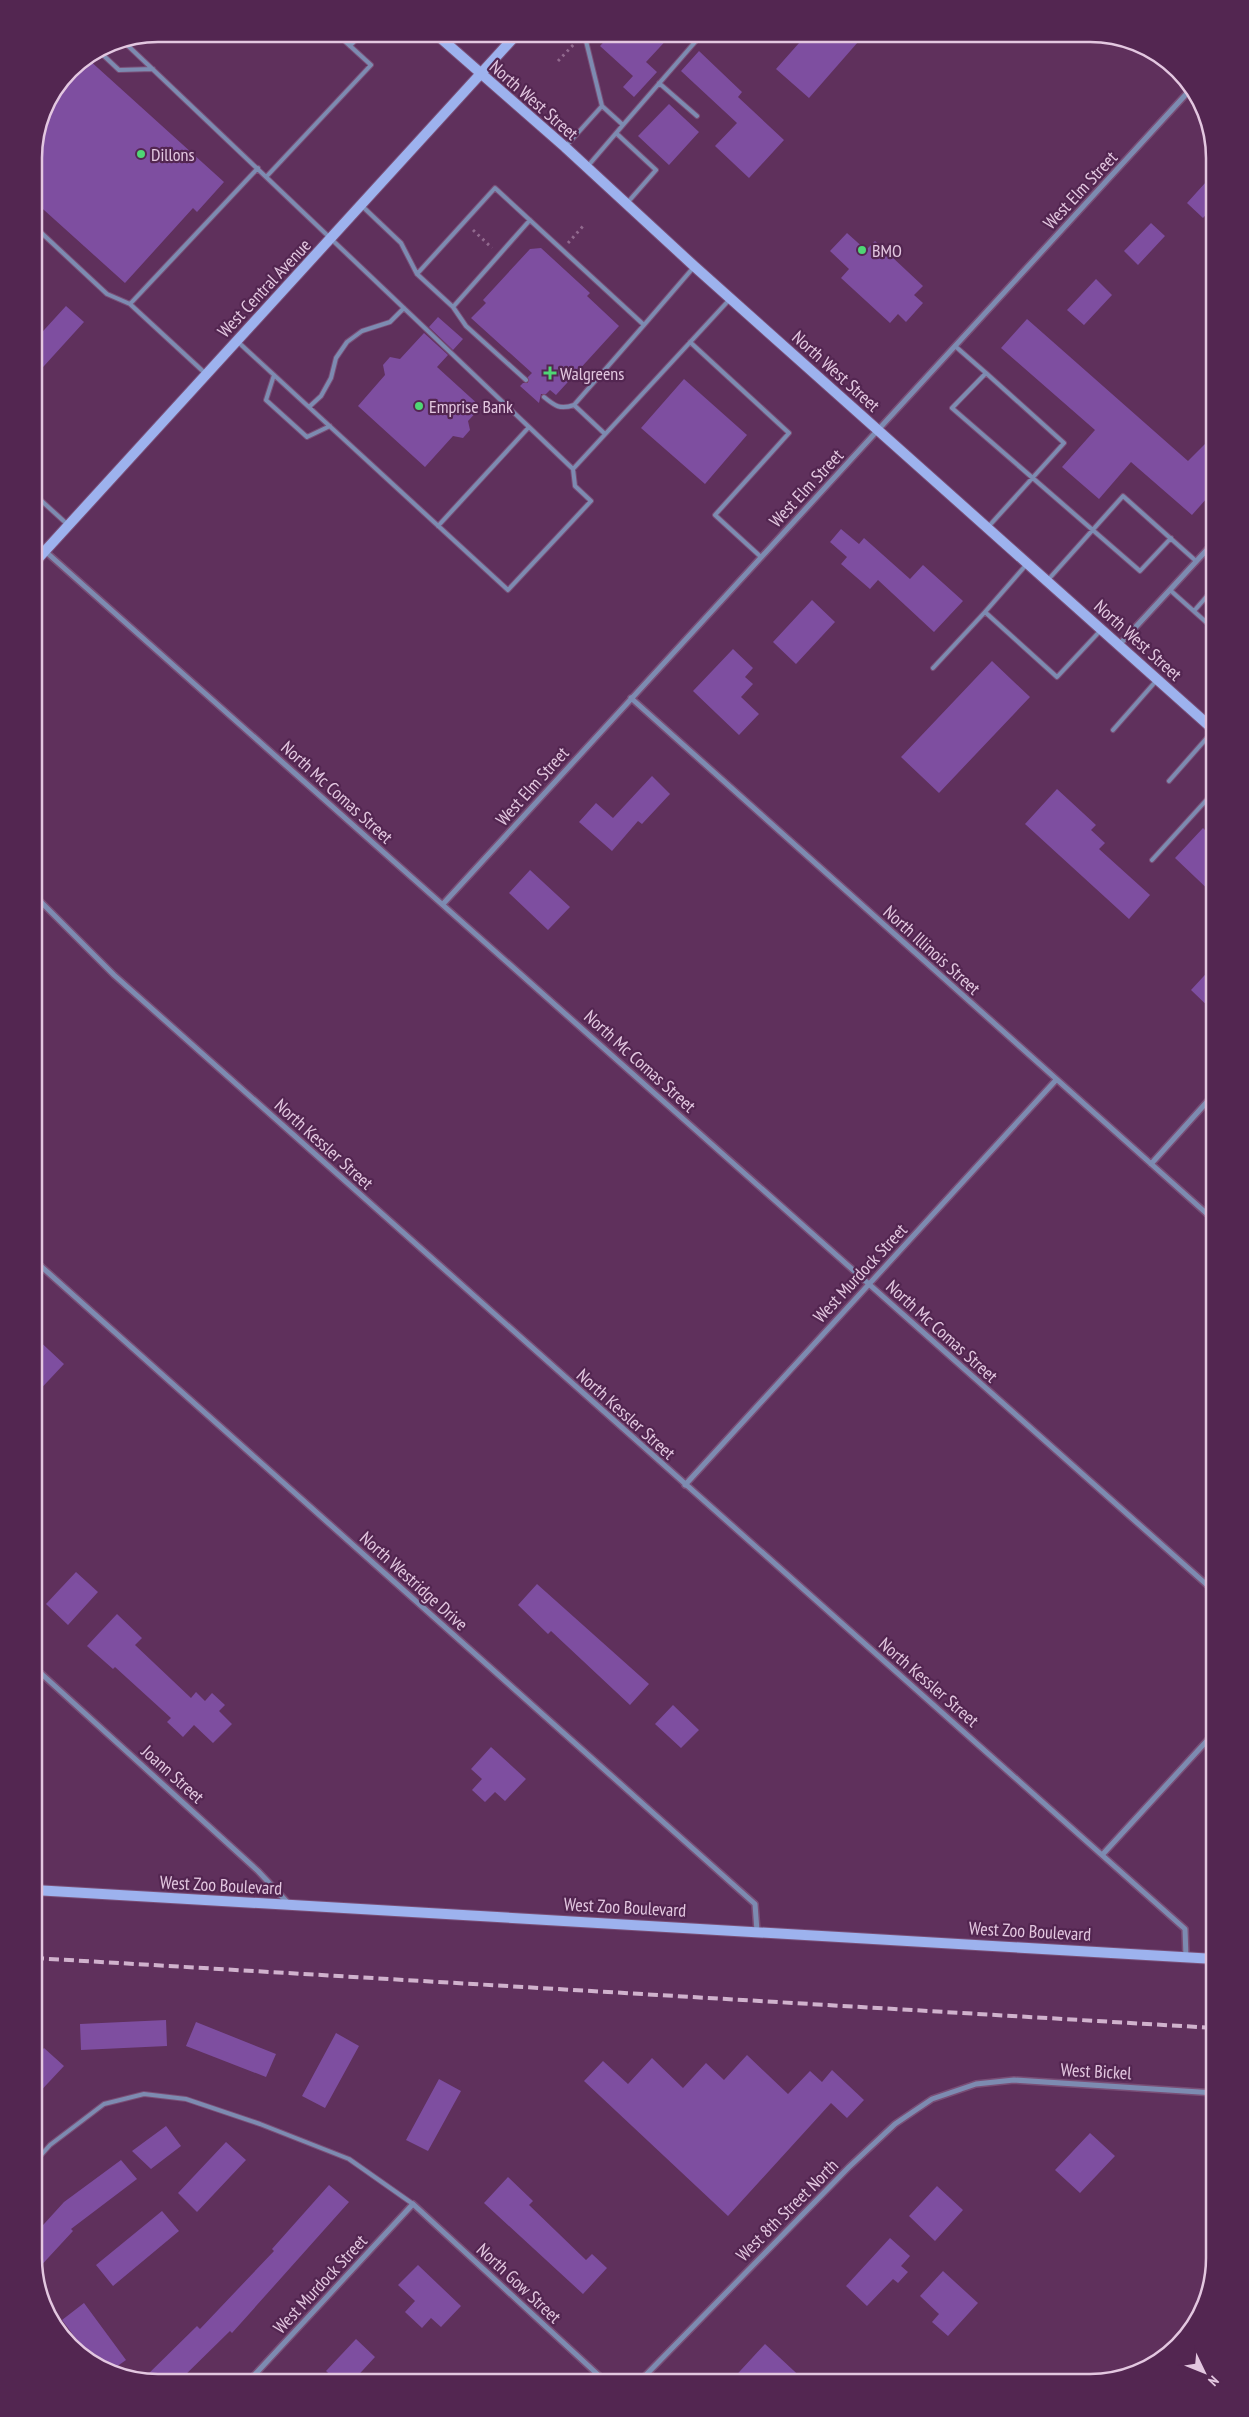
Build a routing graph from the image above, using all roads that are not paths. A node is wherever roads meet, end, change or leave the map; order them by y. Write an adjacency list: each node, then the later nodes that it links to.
1 (346, 42): 8 (lane)
2 (353, 42): 8 (lane)
3 (445, 42): 11 (main road, North West Street)
4 (509, 42): 11 (main road, West Central Avenue)
5 (586, 42): 14 (lane)
6 (694, 43): 12 (lane)
7 (129, 46): 10 (lane)
8 (350, 46): 21 (lane)
9 (104, 56): 10 (lane)
10 (153, 69): 20 (lane)
11 (480, 74): 18 (main road, North West Street); 23 (main road, West Central Avenue)
12 (659, 83): 15 (lane); 16 (lane)
13 (1187, 95): 36 (street, West Elm Street)
14 (602, 106): 16 (lane); 18 (lane)
15 (697, 116)
16 (623, 125): 17 (lane)
17 (616, 133): 19 (lane); 22 (lane)
18 (565, 147): 19 (main road, North West Street)
19 (587, 167): 22 (main road, North West Street)
20 (258, 168): 21 (lane); 30 (lane)
21 (266, 176): 26 (lane)
22 (626, 203): 27 (main road, North West Street)
23 (361, 205): 26 (main road, West Central Avenue); 28 (lane)
24 (530, 220): 28 (lane); 31 (lane); 33 (lane)
25 (43, 234): 30 (lane)
26 (331, 238): 32 (lane); 34 (main road, West Central Avenue)
27 (694, 266): 29 (main road, North West Street); 33 (lane)
28 (417, 274): 31 (lane)
29 (730, 298): 35 (lane); 46 (main road, North West Street)
30 (130, 304): 38 (lane)
31 (453, 307): 40 (lane)
32 (404, 308): 43 (lane); 45 (lane)
33 (644, 325): 42 (lane)
34 (237, 341): 38 (main road, West Central Avenue); 39 (lane)
35 (690, 342): 47 (lane); 58 (lane)
36 (955, 346): 37 (lane); 46 (street, West Elm Street)
37 (986, 373): 49 (lane); 49 (lane)
38 (206, 374): 51 (main road, West Central Avenue)
39 (274, 375): 43 (lane); 44 (lane)
40 (526, 380)
41 (544, 397): 42 (lane)
42 (574, 405): 47 (lane)
43 (310, 407): 44 (lane)
44 (330, 426): 52 (lane)
45 (528, 427): 48 (lane); 52 (lane)
46 (878, 430): 53 (main road, North West Street); 58 (street, West Elm Street)
47 (606, 434): 48 (lane)
48 (573, 469): 52 (lane)
49 (1032, 478): 53 (lane); 54 (lane)
50 (43, 502): 51 (lane)
51 (68, 526): 57 (main road, West Central Avenue)
52 (438, 526)
53 (987, 528): 60 (main road, North West Street)
54 (1092, 530): 55 (lane); 55 (lane); 61 (lane)
55 (1170, 538): 59 (lane)
56 (1206, 550): 59 (street)
57 (45, 551): 79 (street, North Mc Comas Street)
58 (761, 557): 71 (street, West Elm Street)
59 (1196, 561): 62 (street)
60 (1028, 563): 61 (main road, North West Street); 65 (lane)
61 (1047, 581): 67 (main road, North West Street)
62 (1170, 590): 64 (lane); 68 (street)
63 (1206, 597): 64 (lane)
64 (1194, 611): 66 (lane)
65 (985, 612): 67 (lane); 69 (lane)
66 (1206, 622)
67 (1102, 629): 68 (main road, North West Street)
68 (1119, 645): 70 (main road, North West Street)
69 (933, 668)
70 (1157, 679): 72 (main road, North West Street); 73 (lane)
71 (631, 698): 79 (street, West Elm Street); 80 (street, North Illinois Street)
72 (1206, 722)
73 (1113, 730)
74 (1206, 740): 75 (lane)
75 (1169, 780)
76 (1206, 799): 77 (lane)
77 (1152, 860)
78 (43, 904): 86 (street, North Kessler Street)
79 (443, 904): 85 (street, North Mc Comas Street)
80 (1056, 1080): 82 (street, North Illinois Street); 85 (street, West Murdock Street)
81 (1206, 1103): 82 (street)
82 (1151, 1164): 83 (street, North Illinois Street)
83 (1206, 1213)
84 (43, 1268): 93 (street, North Westridge Drive)
85 (869, 1284): 86 (street, West Murdock Street); 87 (street, North Mc Comas Street)
86 (685, 1485): 90 (street, North Kessler Street)
87 (1206, 1584)
88 (43, 1675): 92 (street, Joann Street)
89 (1206, 1742): 90 (street)
90 (1103, 1854): 94 (street, North Kessler Street)
91 (43, 1891): 92 (main road, West Zoo Boulevard)
92 (290, 1905): 93 (main road, West Zoo Boulevard)
93 (756, 1931): 94 (main road, West Zoo Boulevard)
94 (1186, 1957): 95 (main road, West Zoo Boulevard)
95 (1206, 1958)
96 (976, 2084): 97 (street, West Bickel); 102 (street, West 8th Street North)
97 (1206, 2092)
98 (43, 2153): 99 (lane)
99 (413, 2204): 100 (street, West Murdock Street); 101 (street, North Gow Street)
100 (255, 2374)
101 (597, 2374)
102 (647, 2374)

